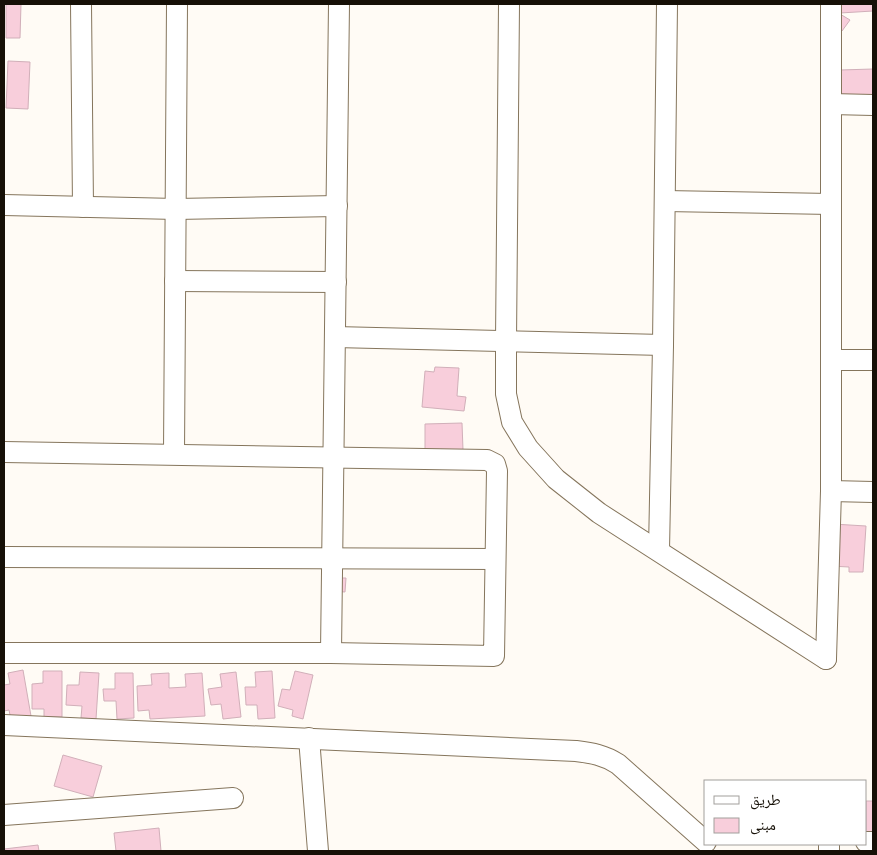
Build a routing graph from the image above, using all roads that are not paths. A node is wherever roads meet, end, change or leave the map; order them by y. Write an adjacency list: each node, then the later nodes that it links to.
1 (81, 4): 13 (street)
2 (177, 4): 14 (street)
3 (339, 4): 12 (street)
4 (509, 4): 18 (street)
5 (667, 4): 9 (street)
6 (831, 4): 7 (street)
7 (830, 104): 8 (street); 10 (street)
8 (873, 105)
9 (665, 201): 10 (street); 19 (street)
10 (830, 204): 20 (street)
11 (4, 205): 13 (street)
12 (337, 206): 14 (street); 16 (street)
13 (83, 207): 14 (street)
14 (176, 209): 15 (street)
15 (175, 280): 16 (street); 23 (street)
16 (336, 282): 17 (street)
17 (335, 337): 18 (street); 24 (street)
18 (506, 341): 19 (street); 27 (street)
19 (663, 345): 27 (street)
20 (831, 360): 21 (street); 25 (street)
21 (873, 360)
22 (4, 452): 23 (street)
23 (174, 454): 24 (street)
24 (334, 457): 29 (street); 30 (street)
25 (831, 491): 26 (street); 27 (street)
26 (873, 492)
27 (659, 550)
28 (4, 557): 29 (street)
29 (333, 558): 30 (street); 32 (street)
30 (495, 559): 32 (street)
31 (4, 653): 32 (street)
32 (331, 653)
33 (4, 725): 34 (street)
34 (309, 738): 37 (street); 38 (street)
35 (233, 798): 36 (street)
36 (4, 815)
37 (704, 841)
38 (318, 851)

